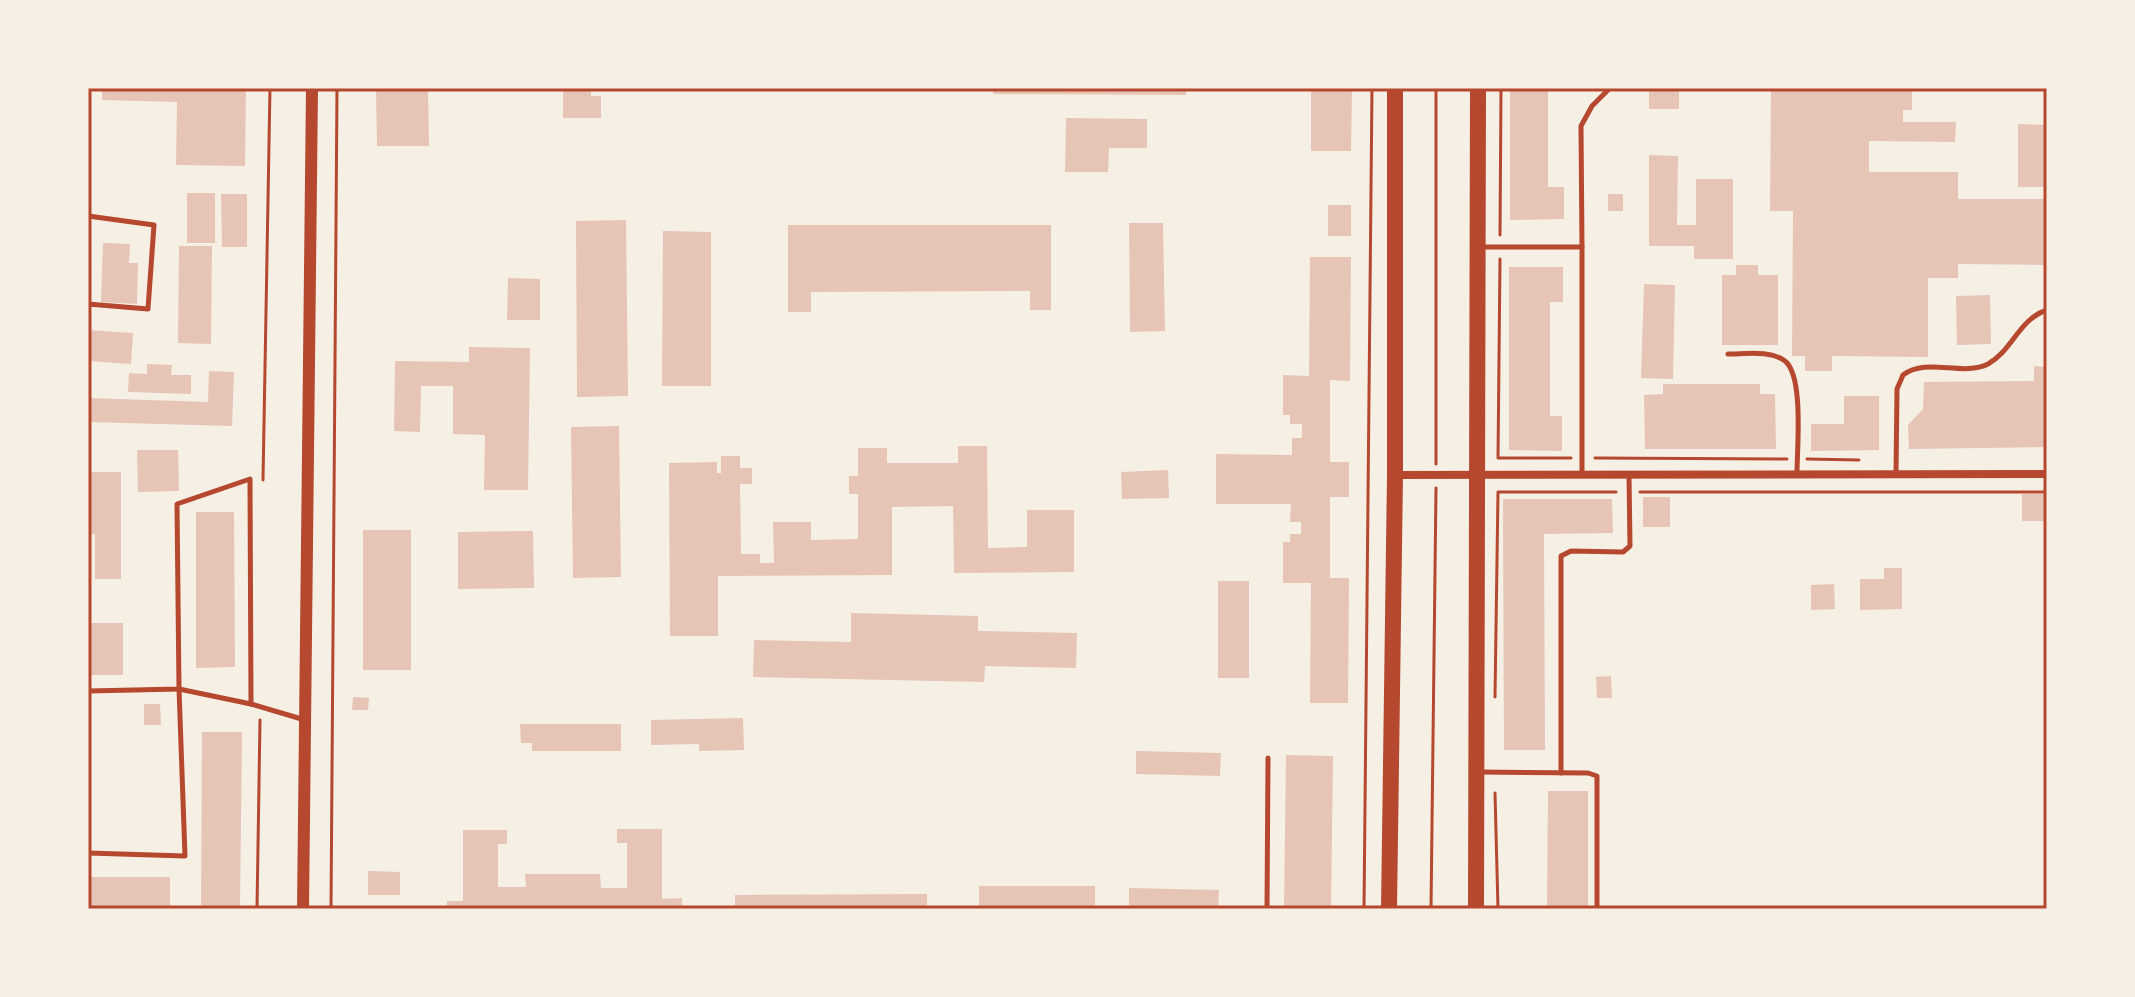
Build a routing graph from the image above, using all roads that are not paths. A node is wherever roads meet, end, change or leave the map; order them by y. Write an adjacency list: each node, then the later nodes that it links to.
1 (312, 88): 21 (street)
2 (1395, 88): 14 (main road)
3 (1478, 88): 6 (main road)
4 (1610, 88): 7 (lane)
5 (88, 216): 8 (lane)
6 (1478, 247): 7 (lane); 15 (main road)
7 (1582, 247): 16 (lane)
8 (88, 304)
9 (2047, 310): 12 (lane)
10 (1728, 354): 11 (lane)
11 (1797, 474): 12 (street); 17 (street)
12 (1896, 474): 13 (street)
13 (2047, 474)
14 (1395, 475): 15 (street); 28 (main road)
15 (1477, 475): 16 (street); 23 (main road)
16 (1582, 475): 17 (street)
17 (1629, 475): 24 (lane)
18 (179, 689): 19 (lane); 20 (lane); 20 (lane); 25 (lane)
19 (88, 691)
20 (251, 704): 21 (lane)
21 (306, 721): 26 (street)
22 (1268, 758): 27 (lane)
23 (1476, 772): 24 (lane); 29 (main road)
24 (1561, 773): 30 (lane)
25 (88, 853)
26 (303, 909)
27 (1267, 909)
28 (1389, 909)
29 (1476, 909)
30 (1597, 909)

